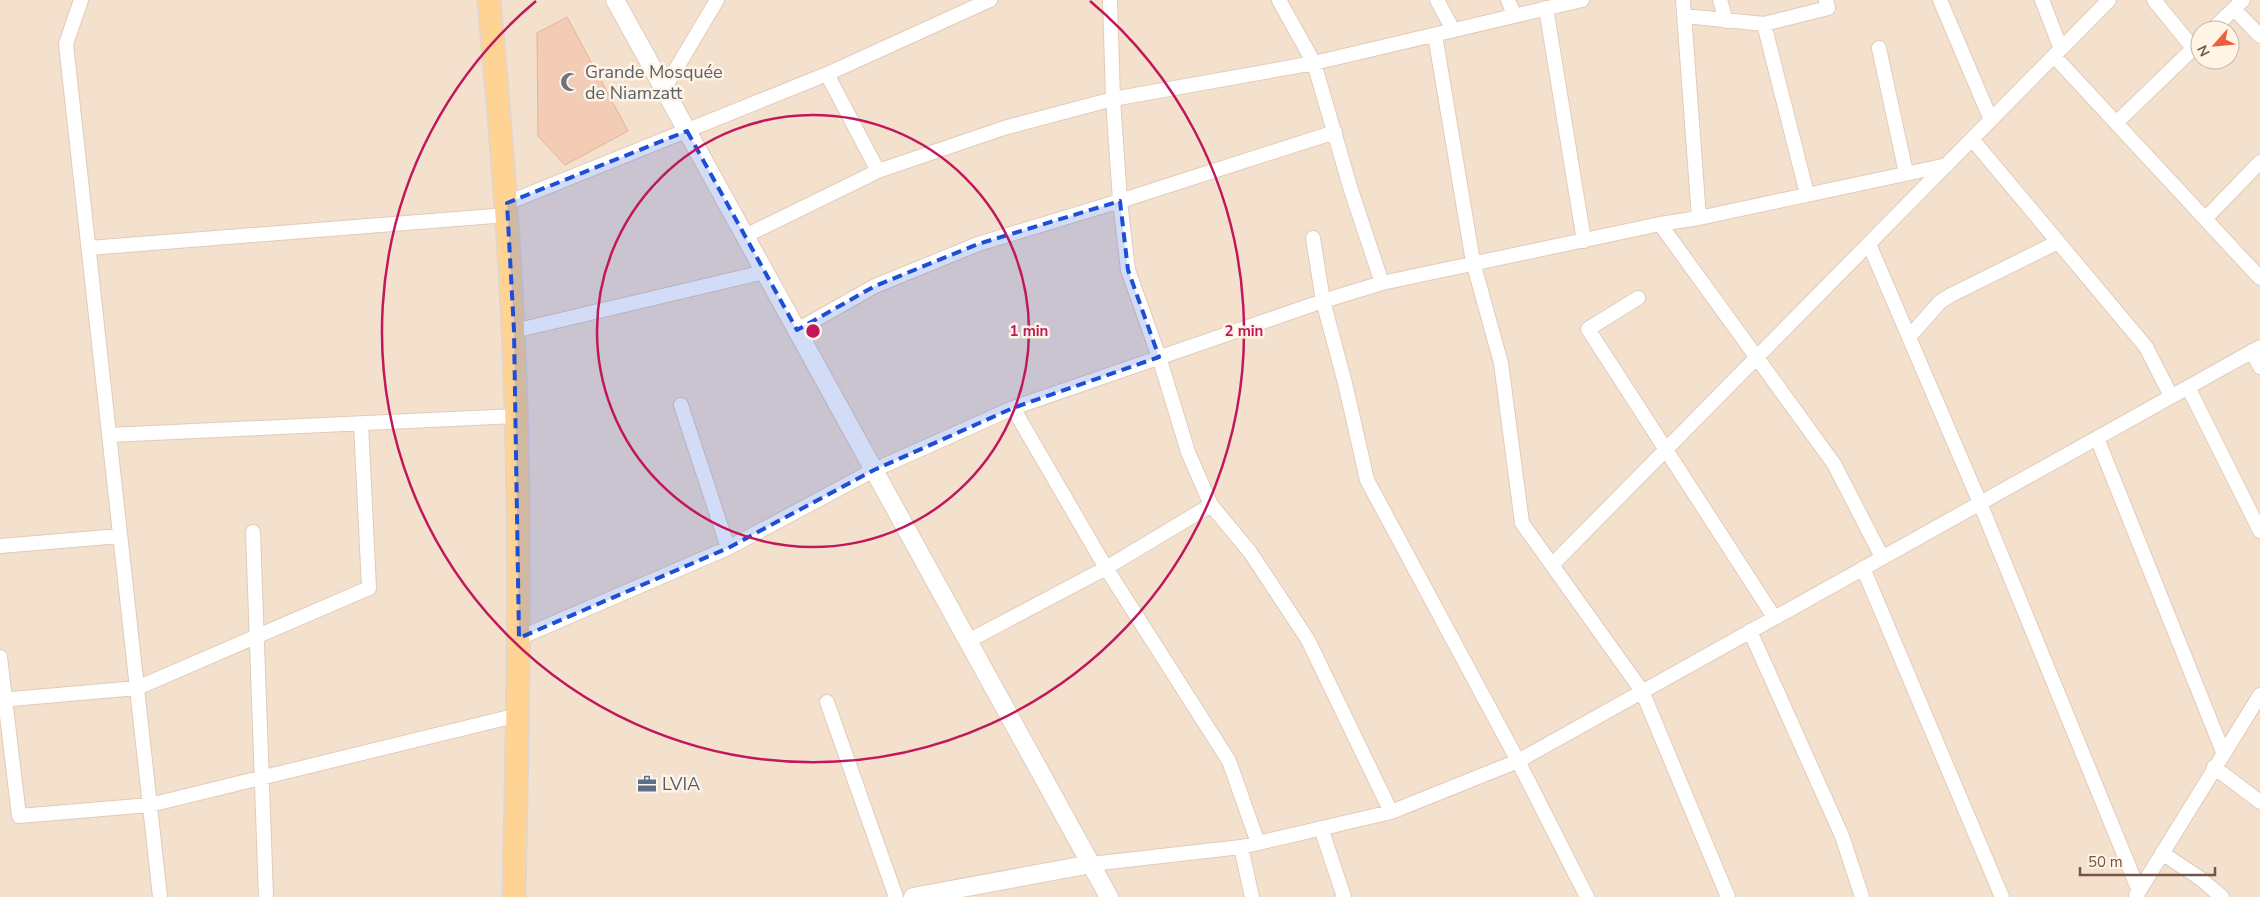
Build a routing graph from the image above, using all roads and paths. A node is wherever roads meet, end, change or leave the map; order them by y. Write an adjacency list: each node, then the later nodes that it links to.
1 (81, 0): 56 (street)
2 (489, 0): 47 (main road)
3 (615, 0): 34 (street)
4 (717, 0): 34 (street)
5 (990, 0): 33 (street)
6 (1110, 0): 35 (street)
7 (1279, 0): 32 (street)
8 (1438, 0): 25 (street)
9 (1508, 0): 20 (street)
10 (1582, 0): 19 (street)
11 (1683, 0): 21 (street)
12 (1720, 0): 23 (street)
13 (1826, 0): 24 (street)
14 (1940, 0): 36 (street)
15 (2042, 0): 31 (street)
16 (2109, 0): 31 (street)
17 (2154, 0): 28 (street)
18 (2239, 4): 22 (street); 27 (street)
19 (1546, 8): 20 (street); 53 (street)
20 (1514, 14): 25 (street)
21 (1685, 16): 23 (street); 48 (street)
22 (2222, 20)
23 (1726, 21): 24 (street)
24 (1764, 24): 45 (street)
25 (1453, 30): 26 (street)
26 (1435, 35): 32 (street); 57 (street)
27 (2260, 36)
28 (2190, 38)
29 (1879, 48): 44 (street)
30 (2190, 52): 37 (street)
31 (2057, 53): 36 (street); 37 (street)
32 (1314, 63): 35 (street); 39 (street)
33 (827, 74): 38 (street); 43 (street)
34 (664, 90): 38 (street)
35 (1113, 100): 43 (street); 46 (street)
36 (1991, 120): 40 (street)
37 (2116, 123): 49 (street)
38 (687, 131): 47 (street); 51 (street)
39 (1335, 132): 46 (street); 60 (street)
40 (1972, 140): 42 (street); 54 (street)
41 (2260, 162): 49 (street)
42 (1947, 165): 44 (street); 55 (street)
43 (878, 171): 51 (street)
44 (1906, 172): 45 (street)
45 (1807, 194): 48 (street)
46 (1120, 201): 63 (street); 67 (street)
47 (507, 209): 56 (street); 64 (main road)
48 (1699, 218): 50 (street)
49 (2205, 219): 59 (street)
50 (1660, 224): 53 (street); 68 (street)
51 (745, 236): 58 (street)
52 (1313, 238): 62 (street)
53 (1584, 241): 57 (street)
54 (2058, 242): 65 (street); 71 (street)
55 (1869, 244): 65 (street); 68 (street)
56 (89, 248): 76 (street)
57 (1473, 262): 60 (street); 88 (street)
58 (764, 272): 63 (street); 64 (street)
59 (2260, 278)
60 (1382, 283): 62 (street)
61 (1638, 298): 78 (street)
62 (1323, 301): 67 (street); 105 (street)
63 (796, 330): 79 (street)
64 (514, 331): 74 (main road)
65 (1909, 337): 80 (street)
66 (2256, 349): 69 (street); 70 (street)
67 (1159, 357): 73 (street); 81 (street)
68 (1757, 358): 78 (street); 87 (street)
69 (2260, 367)
70 (2188, 387): 71 (street); 82 (street)
71 (2170, 396): 77 (street)
72 (681, 405): 86 (street)
73 (1013, 408): 79 (street); 89 (street)
74 (516, 416): 75 (street); 94 (main road)
75 (360, 424): 76 (street); 93 (street)
76 (109, 435): 84 (street)
77 (2096, 438): 80 (street); 104 (street)
78 (1667, 449): 88 (street); 91 (street)
79 (874, 470): 86 (street); 95 (street)
80 (1980, 503): 87 (street); 116 (street)
81 (1212, 505): 89 (street); 110 (street)
82 (2260, 531)
83 (253, 532): 93 (street)
84 (120, 536): 85 (street); 97 (street)
85 (0, 546)
86 (728, 548): 94 (street)
87 (1882, 557): 90 (street)
88 (1552, 566): 98 (street)
89 (1106, 568): 95 (street); 112 (street)
90 (1863, 568): 91 (street); 128 (street)
91 (1774, 618): 92 (street)
92 (1750, 631): 98 (street); 127 (street)
93 (257, 636): 97 (street); 107 (street)
94 (519, 638): 103 (main road)
95 (968, 641): 115 (street)
96 (0, 657): 100 (street)
97 (137, 688): 100 (street); 109 (street)
98 (1642, 691): 105 (street); 126 (street)
99 (2260, 695): 102 (street)
100 (2, 700): 109 (street)
101 (827, 702): 120 (street)
102 (2255, 711): 104 (street)
103 (518, 715): 107 (street); 119 (main road)
104 (2223, 752): 106 (street)
105 (1518, 761): 110 (street); 125 (street)
106 (2214, 767): 108 (street); 114 (street)
107 (262, 777): 109 (street); 118 (street)
108 (2260, 802)
109 (150, 804): 117 (street)
110 (1391, 812): 111 (street)
111 (1321, 828): 112 (street); 124 (street)
112 (1258, 843): 113 (street)
113 (1241, 847): 115 (street); 123 (street)
114 (2162, 852): 116 (street); 129 (street)
115 (1091, 864): 121 (street); 122 (street)
116 (2137, 894)
117 (160, 897)
118 (266, 897)
119 (514, 897)
120 (896, 897)
121 (913, 897)
122 (1109, 897)
123 (1252, 897)
124 (1344, 897)
125 (1587, 897)
126 (1728, 897)
127 (1862, 897)
128 (2002, 897)
129 (2222, 897)

